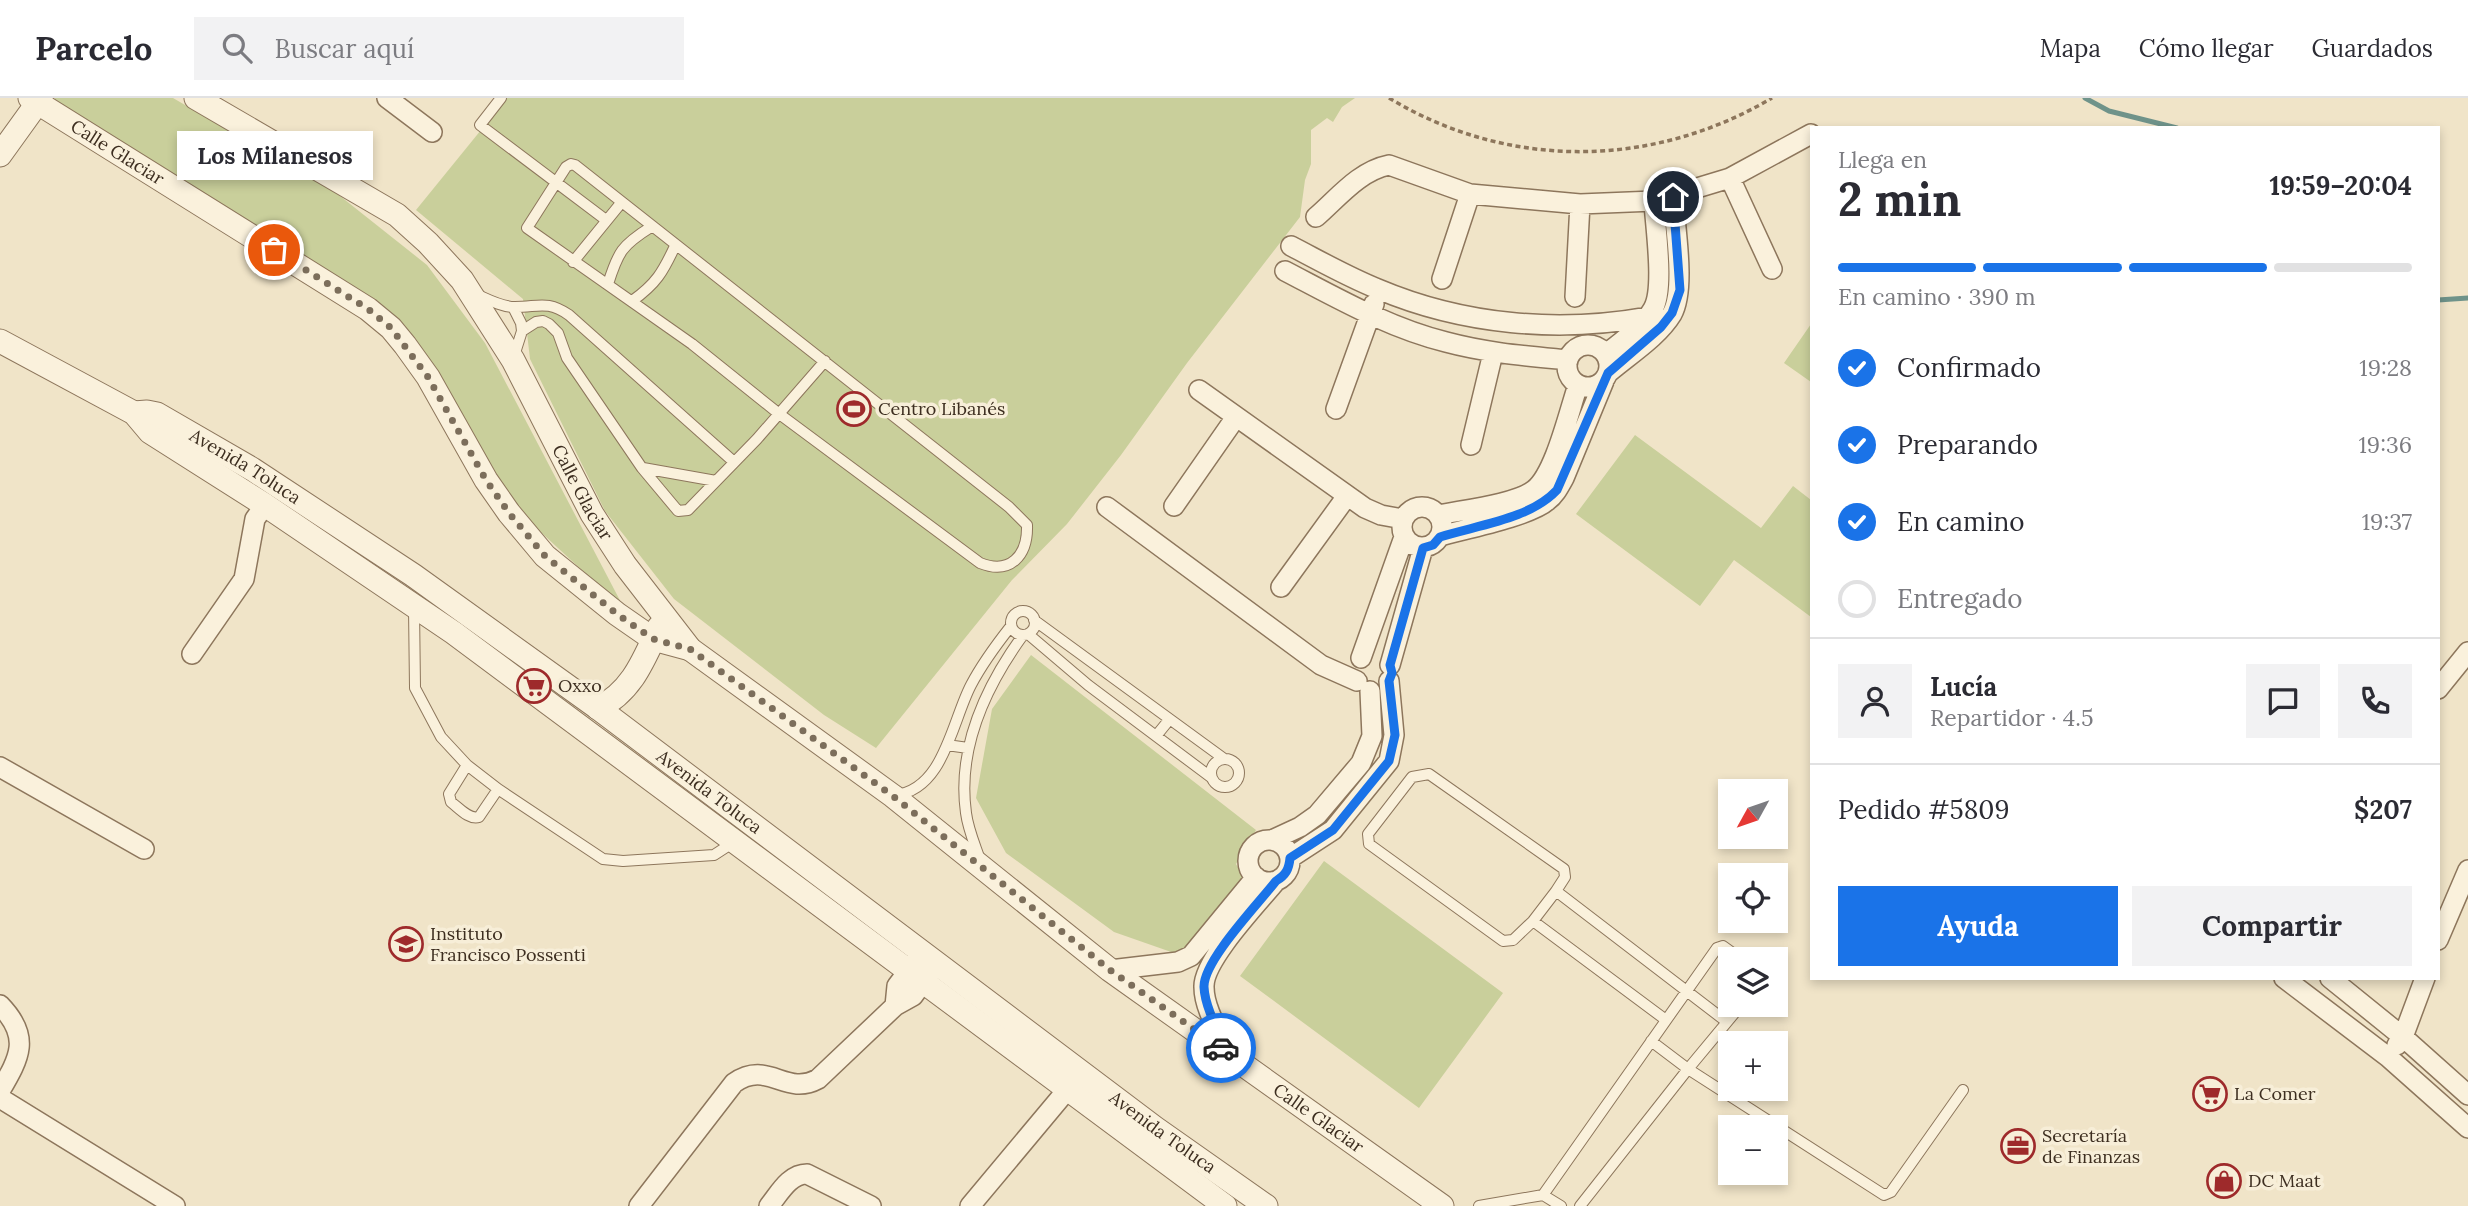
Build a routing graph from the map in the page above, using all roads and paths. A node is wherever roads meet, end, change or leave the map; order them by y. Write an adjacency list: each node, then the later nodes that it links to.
1 (195, 98): 27 (street, Calle Glaciar)
2 (387, 98): 7 (street)
3 (501, 98): 11 (lane)
4 (1389, 98): 5 (path)
5 (1772, 98)
6 (36, 100): 9 (street); 66 (street, Calle Glaciar)
7 (432, 132)
8 (1810, 135): 10 (street)
9 (0, 155)
10 (1730, 178): 13 (street); 22 (street)
11 (556, 181): 14 (lane); 17 (lane); 21 (lane)
12 (1470, 194): 15 (street); 16 (street); 24 (street)
13 (1664, 199): 15 (street); 33 (street); 41 (street)
14 (621, 202): 17 (lane); 18 (lane)
15 (1580, 204): 28 (street)
16 (1316, 217)
17 (606, 220): 21 (lane)
18 (651, 227): 19 (lane); 25 (lane)
19 (675, 246): 29 (lane); 40 (lane)
20 (1291, 246): 26 (street)
21 (573, 262): 25 (lane)
22 (1772, 270)
23 (1285, 271): 32 (street)
24 (1442, 279)
25 (608, 284): 29 (lane)
26 (1378, 289): 32 (street); 33 (street)
27 (472, 292): 30 (lane); 38 (street, Calle Glaciar)
28 (1575, 297)
29 (632, 301): 46 (lane)
30 (513, 307): 31 (lane); 35 (lane)
31 (557, 307): 34 (lane); 49 (lane)
32 (1371, 316): 37 (street); 44 (street)
33 (1648, 317): 41 (street)
34 (550, 324): 35 (lane); 50 (lane)
35 (522, 331): 38 (lane)
36 (2, 347): 45 (street, Avenida Toluca)
37 (1493, 353): 39 (street); 48 (street)
38 (513, 360): 62 (street, Calle Glaciar)
39 (1568, 360): 41 (street); 42 (street)
40 (825, 361): 46 (lane); 46 (lane)
41 (1606, 369): 42 (street); 58 (street)
42 (1578, 385): 56 (street)
43 (1199, 390): 47 (street)
44 (1336, 409)
45 (134, 413): 53 (street, Avenida Toluca); 78 (street, Avenida Toluca)
46 (778, 413): 49 (lane)
47 (1236, 417): 52 (street); 54 (street)
48 (1471, 446)
49 (734, 462): 51 (lane)
50 (642, 468): 51 (lane); 51 (lane)
51 (716, 481)
52 (1347, 496): 57 (street); 60 (street)
53 (265, 505): 61 (street, Avenida Toluca); 70 (street)
54 (1174, 506)
55 (1107, 507): 76 (street)
56 (1439, 515): 57 (street); 58 (street)
57 (1403, 528): 59 (street); 71 (street)
58 (1440, 537): 59 (street)
59 (1423, 548): 74 (street)
60 (1281, 587)
61 (414, 605): 84 (lane); 91 (street, Avenida Toluca)
62 (664, 615): 66 (street); 67 (street, Calle Glaciar)
63 (1034, 620): 64 (lane); 65 (lane); 68 (lane)
64 (1011, 626): 65 (lane); 81 (lane)
65 (1025, 635): 72 (lane); 82 (lane)
66 (653, 639): 67 (street, Calle Glaciar); 78 (street)
67 (690, 649): 88 (street, Calle Glaciar)
68 (1073, 649): 72 (lane); 73 (lane)
69 (2468, 652): 77 (street)
70 (192, 654)
71 (1361, 658): 74 (street); 76 (street)
72 (1061, 662): 75 (lane)
73 (1101, 670): 75 (lane); 79 (lane)
74 (1390, 673): 76 (street); 93 (street)
75 (1088, 685): 80 (lane)
76 (1363, 686): 90 (street)
77 (2440, 687)
78 (597, 708): 89 (street, Avenida Toluca)
79 (1169, 720): 80 (lane); 83 (lane)
80 (1156, 736): 86 (lane)
81 (947, 745): 82 (lane); 88 (lane)
82 (968, 748): 94 (lane)
83 (1223, 758): 86 (lane); 86 (lane)
84 (467, 765): 87 (lane); 87 (lane)
85 (0, 767): 92 (street)
86 (1212, 778)
87 (498, 789): 91 (lane)
88 (893, 796): 94 (street, Calle Glaciar)
89 (750, 822): 91 (lane); 102 (street, Avenida Toluca)
90 (1272, 840): 93 (street); 96 (street)
91 (735, 841): 102 (street, Avenida Toluca)
92 (144, 849)
93 (1290, 858): 97 (street)
94 (981, 864): 103 (street, Calle Glaciar)
95 (2468, 870): 100 (street)
96 (1255, 877): 97 (street); 103 (street)
97 (1276, 881): 114 (street)
98 (1556, 891): 99 (lane); 99 (lane); 107 (lane)
99 (1533, 922): 110 (lane)
100 (2440, 935)
101 (1718, 948): 107 (lane)
102 (923, 967): 117 (street, Avenida Toluca); 125 (street); 130 (street, Avenida Toluca)
103 (1110, 970): 114 (street, Calle Glaciar)
104 (2287, 980): 115 (street)
105 (2332, 980): 112 (street)
106 (2424, 980): 112 (street)
107 (1686, 991): 110 (lane); 111 (lane)
108 (0, 1005): 119 (street)
109 (1731, 1017): 111 (lane)
110 (1666, 1020): 113 (lane)
111 (1727, 1022): 116 (lane)
112 (2403, 1037): 115 (street); 120 (street)
113 (1651, 1041): 116 (lane); 123 (lane)
114 (1229, 1053): 131 (street, Calle Glaciar)
115 (2388, 1057): 122 (street)
116 (1688, 1069): 118 (lane); 134 (lane)
117 (1067, 1090): 128 (street); 129 (street, Avenida Toluca)
118 (1963, 1090)
119 (0, 1091)
120 (2468, 1095)
121 (0, 1098): 124 (street)
122 (2468, 1128)
123 (1543, 1195): 132 (lane); 133 (lane)
124 (175, 1206)
125 (639, 1206)
126 (769, 1206): 127 (street)
127 (871, 1206)
128 (970, 1206)
129 (1225, 1206)
130 (1266, 1206)
131 (1442, 1206)
132 (1479, 1206)
133 (1561, 1206)
134 (1580, 1206)

